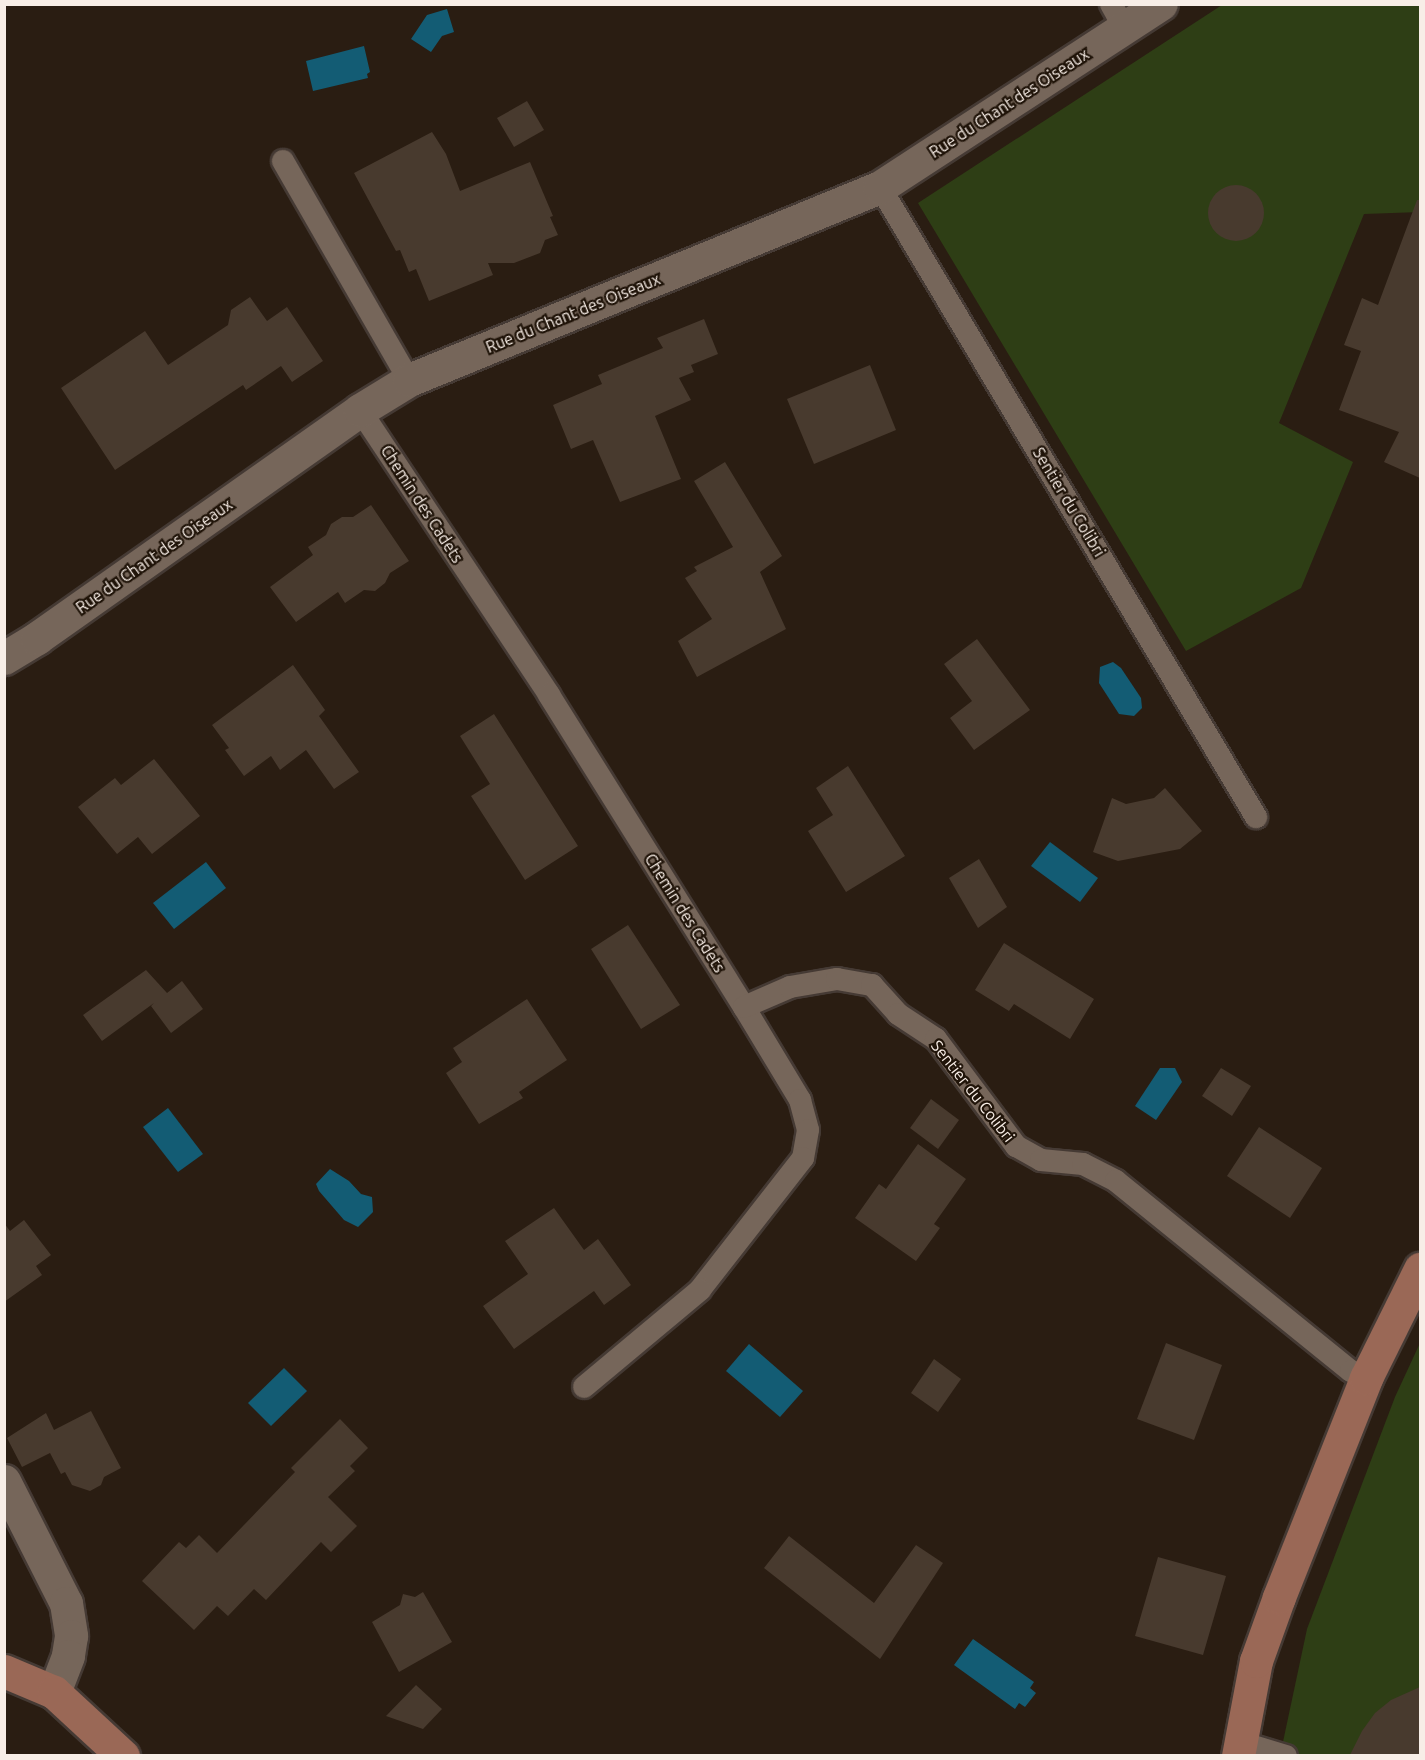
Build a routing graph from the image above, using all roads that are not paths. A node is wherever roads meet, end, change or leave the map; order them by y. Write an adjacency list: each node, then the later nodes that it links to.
1 (1161, 4): 2 (street, Rue du Chant des Oiseaux)
2 (1118, 16): 4 (street, Rue du Chant des Oiseaux)
3 (283, 161): 5 (lane)
4 (880, 188): 5 (street, Rue du Chant des Oiseaux); 8 (lane, Sentier du Colibri)
5 (408, 380): 6 (street, Rue du Chant des Oiseaux)
6 (360, 410): 7 (street, Rue du Chant des Oiseaux); 9 (lane, Chemin des Cadets)
7 (4, 658)
8 (1256, 817)
9 (744, 1007): 11 (lane, Sentier du Colibri); 12 (lane, Chemin des Cadets)
10 (1420, 1269): 11 (main road)
11 (1366, 1378): 16 (main road)
12 (584, 1387)
13 (4, 1481): 15 (street)
14 (4, 1671): 15 (main road)
15 (54, 1692): 17 (main road)
16 (1239, 1749): 18 (lane)
17 (123, 1755)
18 (1287, 1755)

